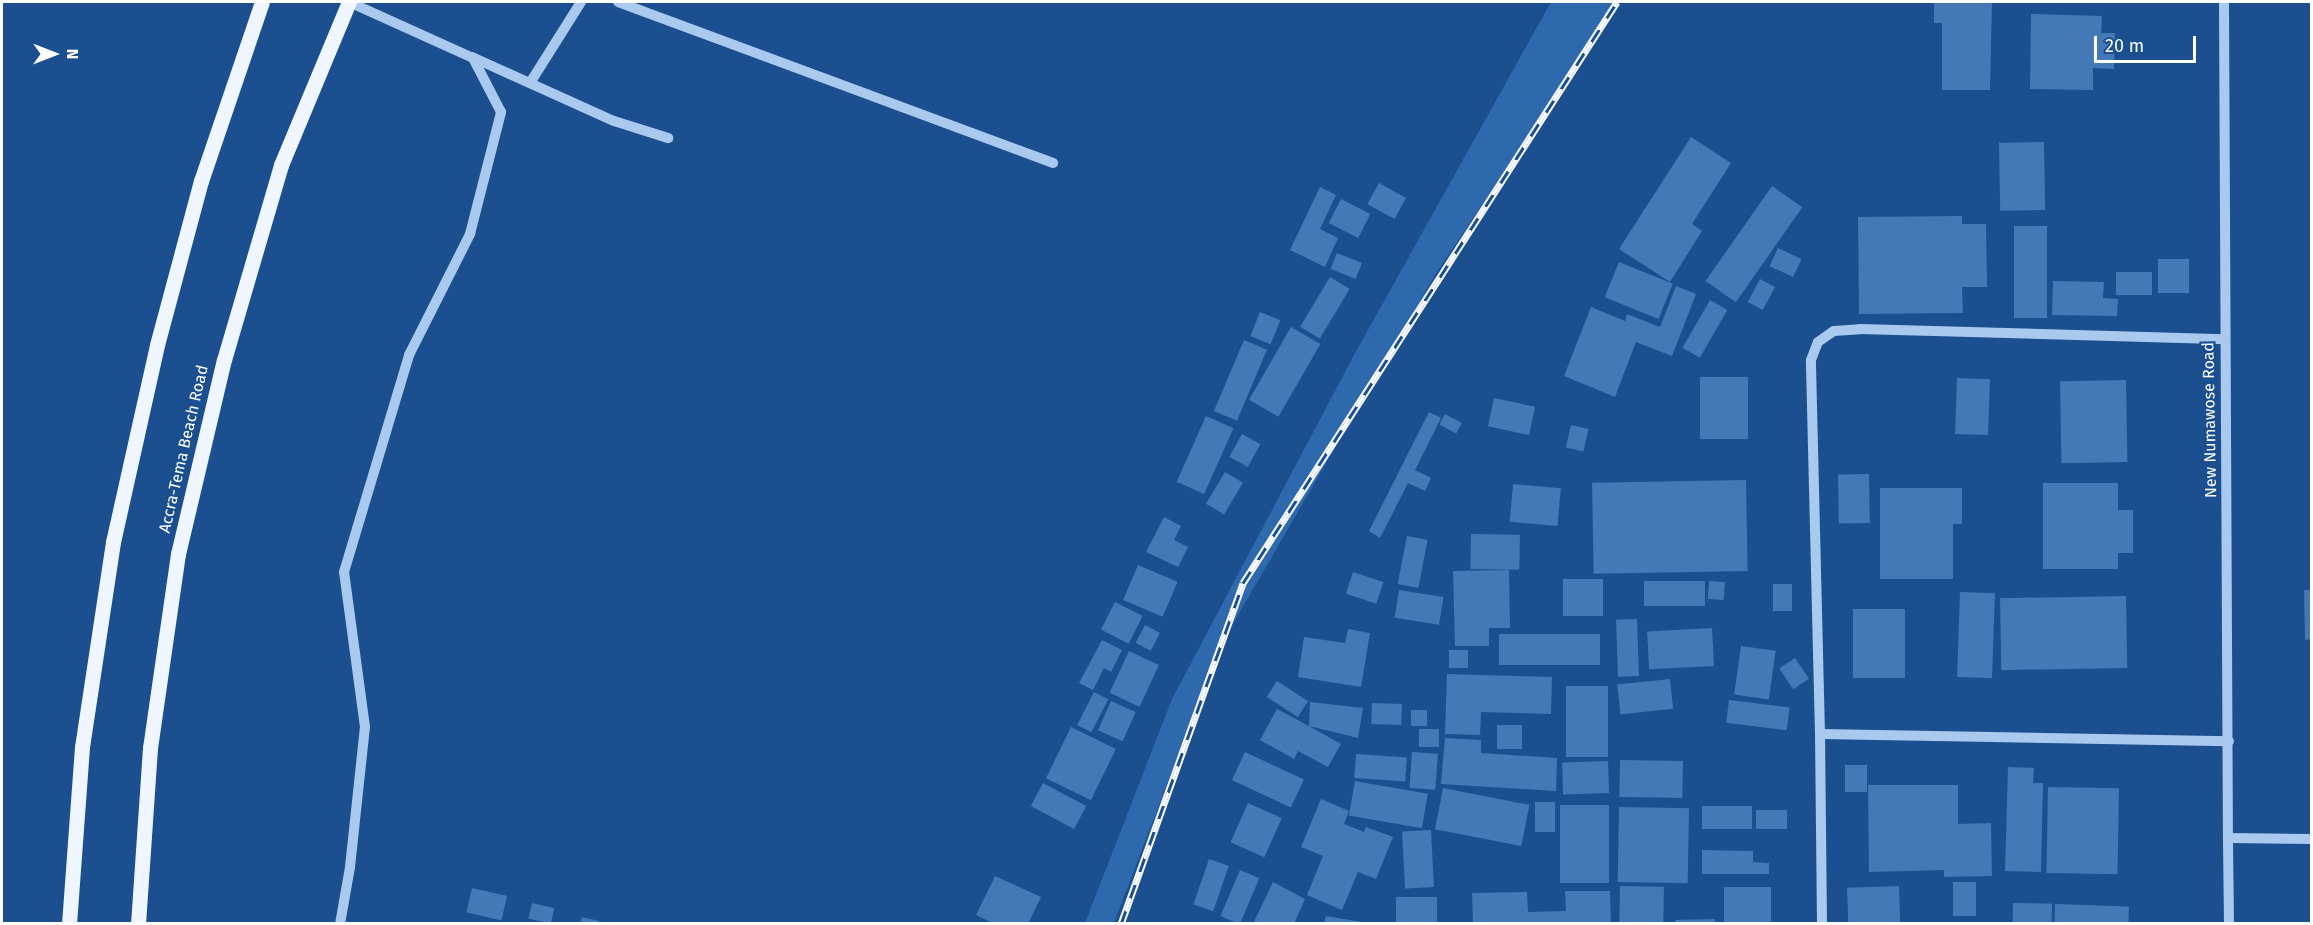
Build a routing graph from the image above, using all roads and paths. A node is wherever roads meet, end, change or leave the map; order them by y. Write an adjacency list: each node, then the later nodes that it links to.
1 (262, 2): 14 (main road)
2 (349, 2): 15 (main road, Accra-Tema Beach Road)
3 (581, 2): 6 (street)
4 (618, 2): 8 (street)
5 (2224, 2): 9 (street, New Numawose Road)
6 (530, 83): 7 (street); 16 (street)
7 (668, 138)
8 (1053, 163)
9 (2225, 339): 10 (street); 11 (street, New Numawose Road)
10 (1820, 734): 11 (street); 17 (street)
11 (2229, 741): 12 (street, New Numawose Road)
12 (2228, 838): 13 (street); 18 (street, New Numawose Road)
13 (2312, 839)
14 (69, 924)
15 (138, 924)
16 (340, 924)
17 (1822, 924)
18 (2229, 924)

